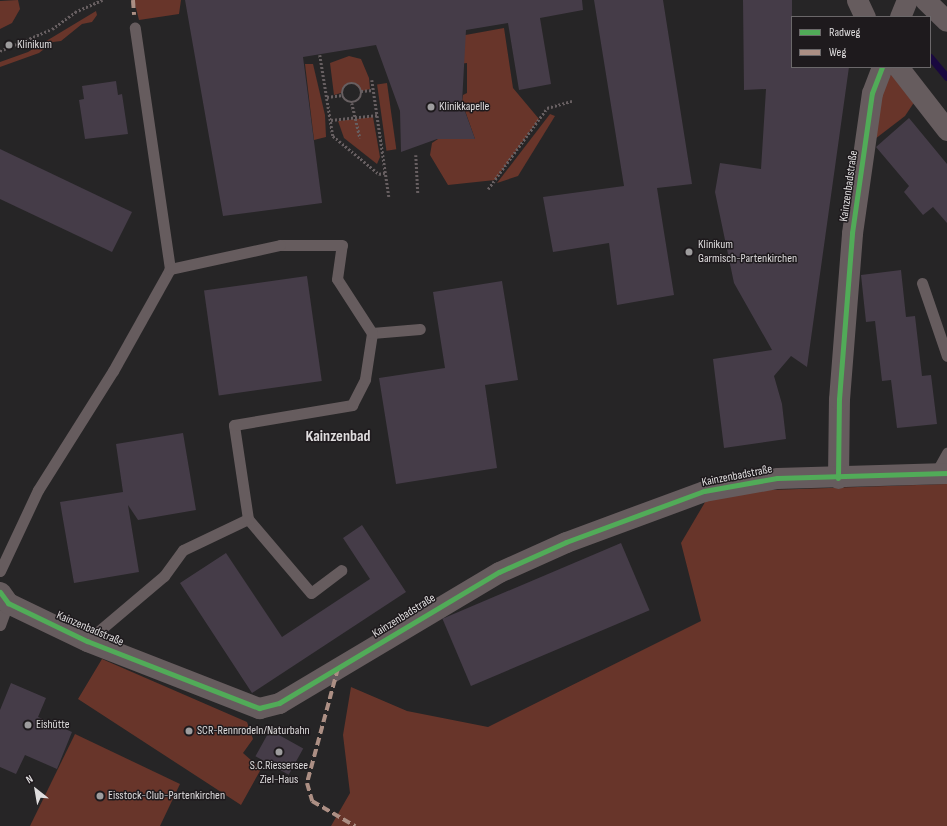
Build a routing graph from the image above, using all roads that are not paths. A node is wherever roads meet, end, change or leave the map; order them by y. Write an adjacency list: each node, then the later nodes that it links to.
1 (857, 0): 3 (street)
2 (910, 5): 4 (street)
3 (865, 16)
4 (947, 21)
5 (135, 28): 9 (lane)
6 (882, 68): 16 (street, Kainzenbadstraße)
7 (899, 68): 8 (street)
8 (947, 130)
9 (170, 269): 12 (lane); 19 (lane)
10 (922, 283): 13 (lane)
11 (420, 329): 12 (lane)
12 (372, 333): 17 (lane)
13 (947, 356)
14 (947, 453): 15 (lane)
15 (942, 472): 16 (street, Kainzenbadstraße)
16 (838, 478): 22 (street, Kainzenbadstraße)
17 (248, 519): 18 (lane); 22 (lane)
18 (341, 570)
19 (0, 571)
20 (4, 598): 21 (lane); 22 (street, Kainzenbadstraße)
21 (0, 625)
22 (87, 641)

